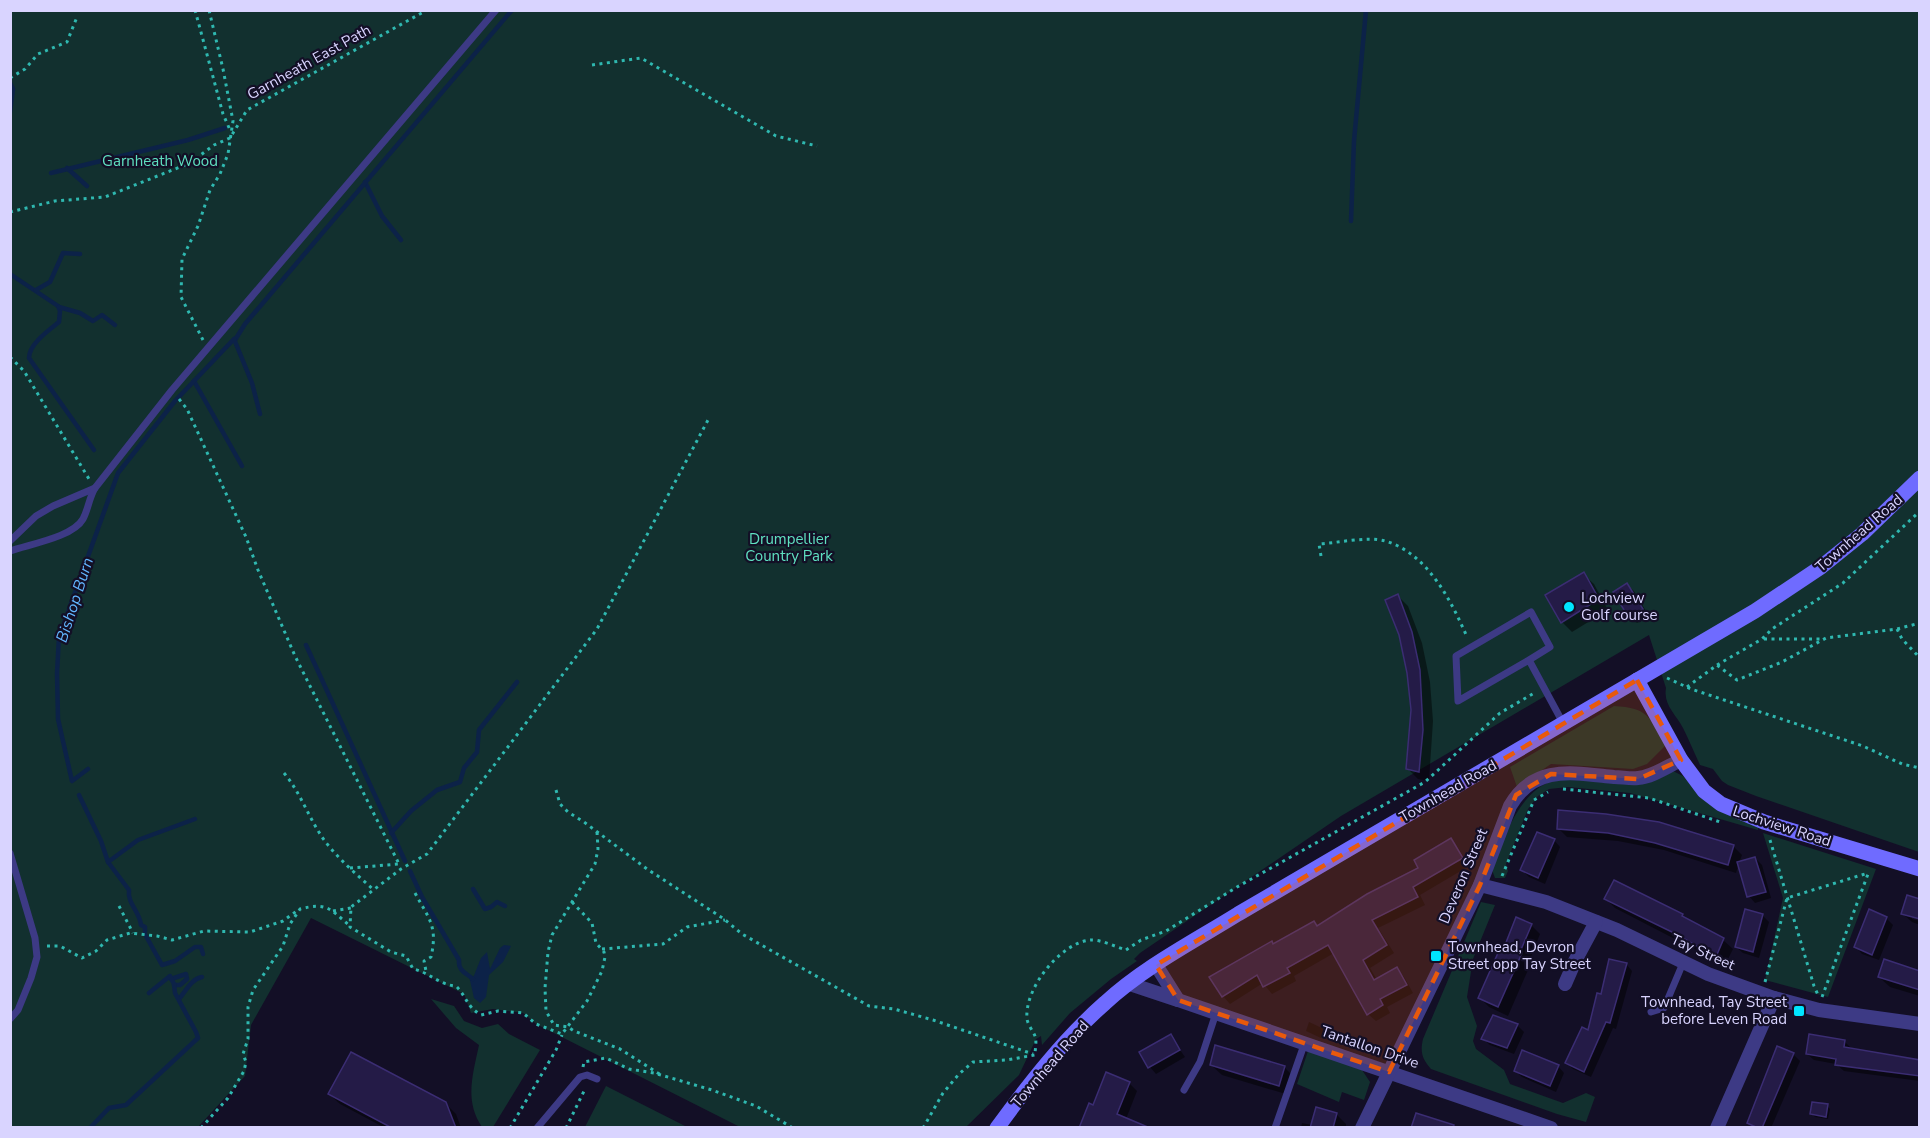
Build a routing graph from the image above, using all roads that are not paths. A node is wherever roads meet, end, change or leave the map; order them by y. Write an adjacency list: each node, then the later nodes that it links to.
1 (496, 10): 3 (lane)
2 (1920, 477): 7 (street, Townhead Road)
3 (95, 488): 4 (lane); 5 (lane)
4 (10, 542)
5 (10, 551)
6 (1529, 660): 6 (lane); 8 (lane)
7 (1637, 680): 8 (street, Townhead Road); 9 (street, Lochview Road)
8 (1563, 723): 15 (street, Townhead Road)
9 (1681, 760): 11 (street, Lochview Road); 12 (street, Deveron Street)
10 (10, 853): 22 (lane)
11 (1920, 869)
12 (1480, 885): 13 (street, Tay Street); 25 (street, Deveron Street)
13 (1596, 922): 14 (street, Tay Street); 17 (street)
14 (1683, 963): 18 (street, Tay Street); 20 (lane)
15 (1156, 965): 16 (street, Townhead Road); 19 (street)
16 (1130, 984): 19 (street, Tantallon Drive); 30 (street, Townhead Road)
17 (1565, 984)
18 (1767, 996): 23 (street, Tay Street); 34 (street)
19 (1178, 1000): 21 (street, Tantallon Drive)
20 (1651, 1012)
21 (1216, 1013): 24 (street, Tantallon Drive); 27 (lane)
22 (10, 1019)
23 (1920, 1024)
24 (1305, 1042): 25 (street, Tantallon Drive); 31 (lane)
25 (1389, 1072): 28 (street, Tantallon Drive); 32 (street, Deveron Street)
26 (597, 1079): 29 (lane)
27 (1184, 1090)
28 (1536, 1125): 33 (street, Tantallon Drive)
29 (537, 1128)
30 (997, 1128)
31 (1275, 1128)
32 (1362, 1128)
33 (1551, 1128)
34 (1717, 1128)

